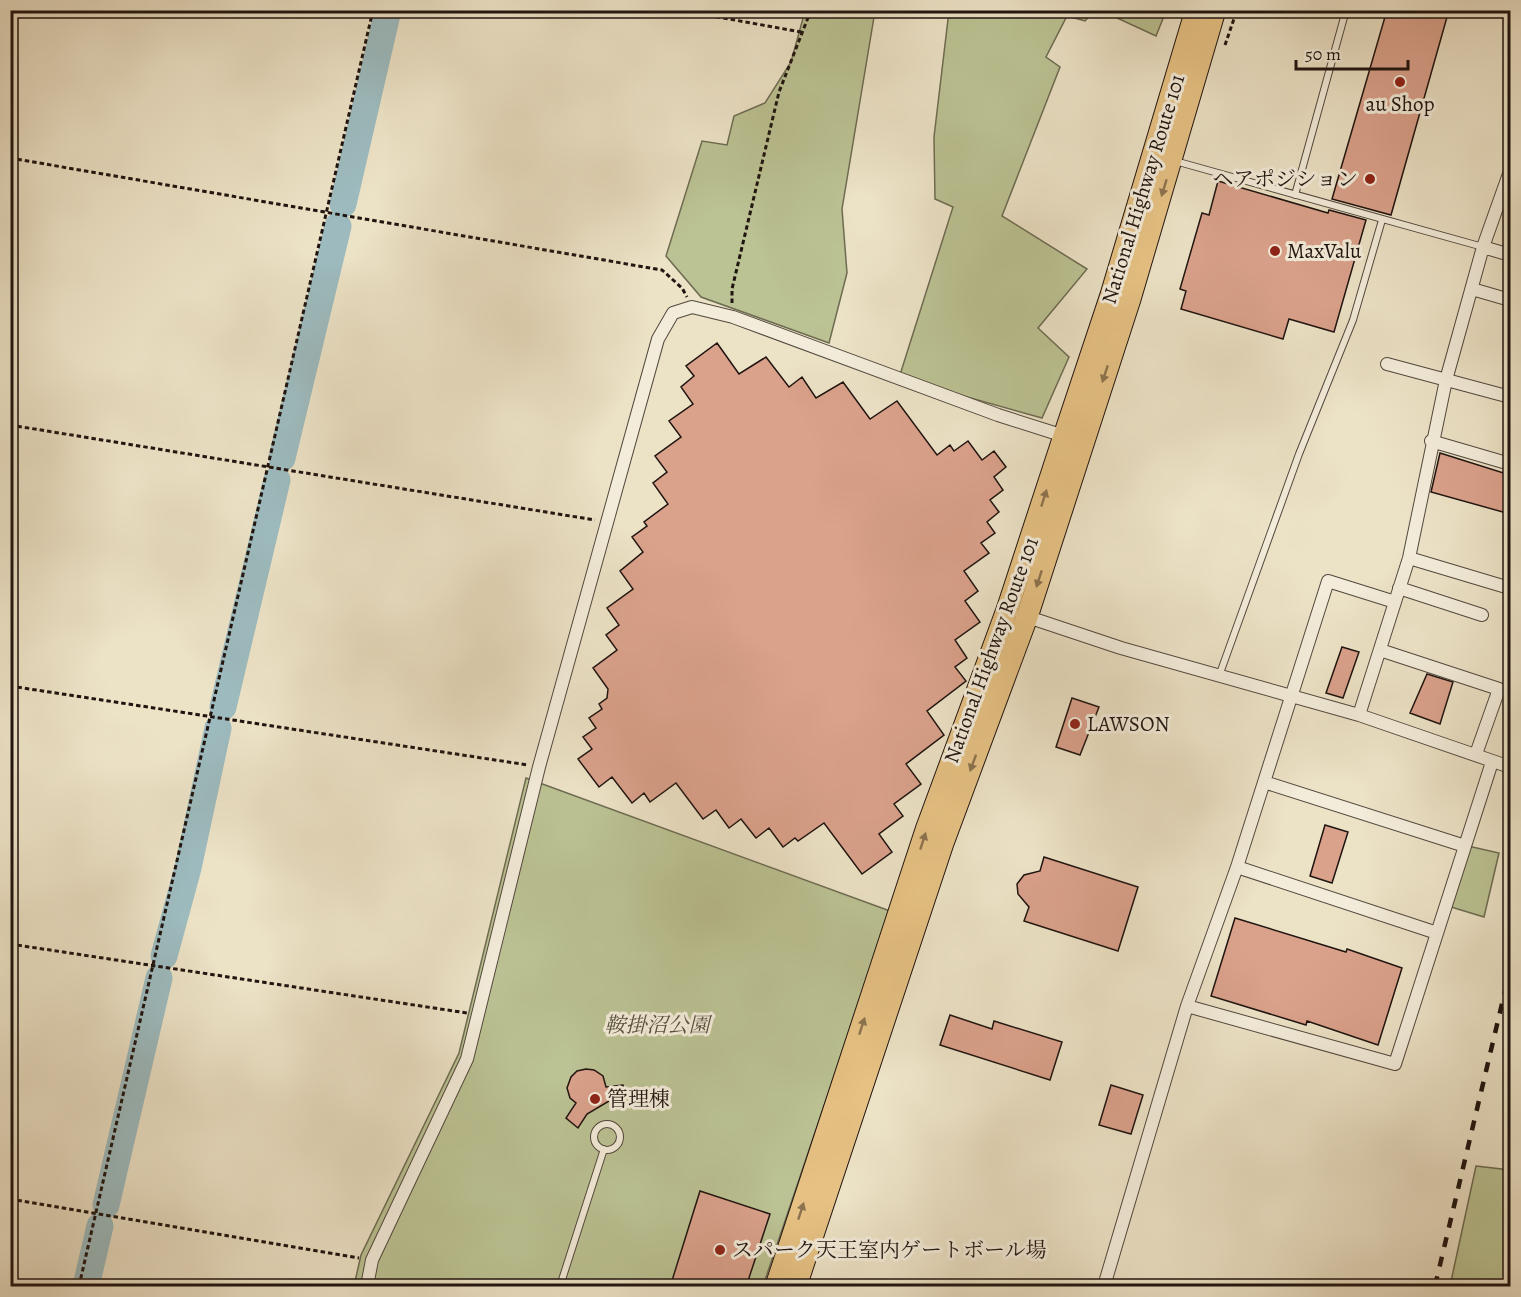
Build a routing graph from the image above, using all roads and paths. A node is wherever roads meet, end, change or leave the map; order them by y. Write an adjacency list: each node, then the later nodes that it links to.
1 (373, 10): 52 (path)
2 (679, 10): 7 (path)
3 (811, 10): 7 (path)
4 (1196, 10): 9 (highway, National Highway Route 101)
5 (1215, 10): 9 (highway, National Highway Route 101)
6 (1346, 10): 11 (lane)
7 (801, 32): 18 (path)
8 (10, 158): 17 (path)
9 (1163, 158): 11 (lane); 23 (highway, National Highway Route 101); 31 (highway, National Highway Route 101, one-way to 31)
10 (1510, 171): 13 (street)
11 (1295, 195): 12 (lane)
12 (1382, 220): 13 (lane); 34 (lane)
13 (1483, 247): 14 (street); 15 (street)
14 (1510, 255)
15 (1472, 289): 16 (street); 20 (street)
16 (1510, 300)
17 (692, 307): 18 (street); 26 (street)
18 (733, 317): 23 (street)
19 (1387, 364): 20 (street)
20 (1446, 380): 21 (street); 24 (street)
21 (1510, 397)
22 (10, 425): 26 (path)
23 (1064, 436): 31 (highway, National Highway Route 101, one-way to 23)
24 (1431, 441): 25 (street); 27 (street)
25 (1510, 464)
26 (606, 522): 40 (street)
27 (1409, 558): 28 (street); 29 (street)
28 (1506, 587)
29 (1400, 588): 30 (street); 32 (street)
30 (1395, 602): 33 (street); 36 (street)
31 (1017, 613): 34 (street); 55 (highway, National Highway Route 101, one-way to 31); 56 (highway, National Highway Route 101, one-way to 56)
32 (1482, 615)
33 (1380, 650): 37 (street); 38 (street)
34 (1219, 676): 36 (street)
35 (10, 686): 40 (path)
36 (1291, 695): 37 (street); 42 (street)
37 (1359, 715): 38 (street)
38 (1476, 754): 39 (street)
39 (1492, 762): 41 (street); 43 (street)
40 (539, 766): 48 (street)
41 (1510, 767)
42 (1264, 782): 43 (street); 44 (street)
43 (1465, 846): 45 (street)
44 (1238, 867): 45 (street); 47 (street)
45 (1437, 933): 47 (street)
46 (10, 944): 48 (path)
47 (1187, 1006): 57 (street)
48 (478, 1015): 51 (street)
49 (604, 1149): 49 (lane); 54 (lane)
50 (10, 1199): 51 (path)
51 (372, 1260): 53 (street)
52 (79, 1287)
53 (367, 1287)
54 (560, 1287)
55 (776, 1287)
56 (796, 1287)
57 (1104, 1287)

